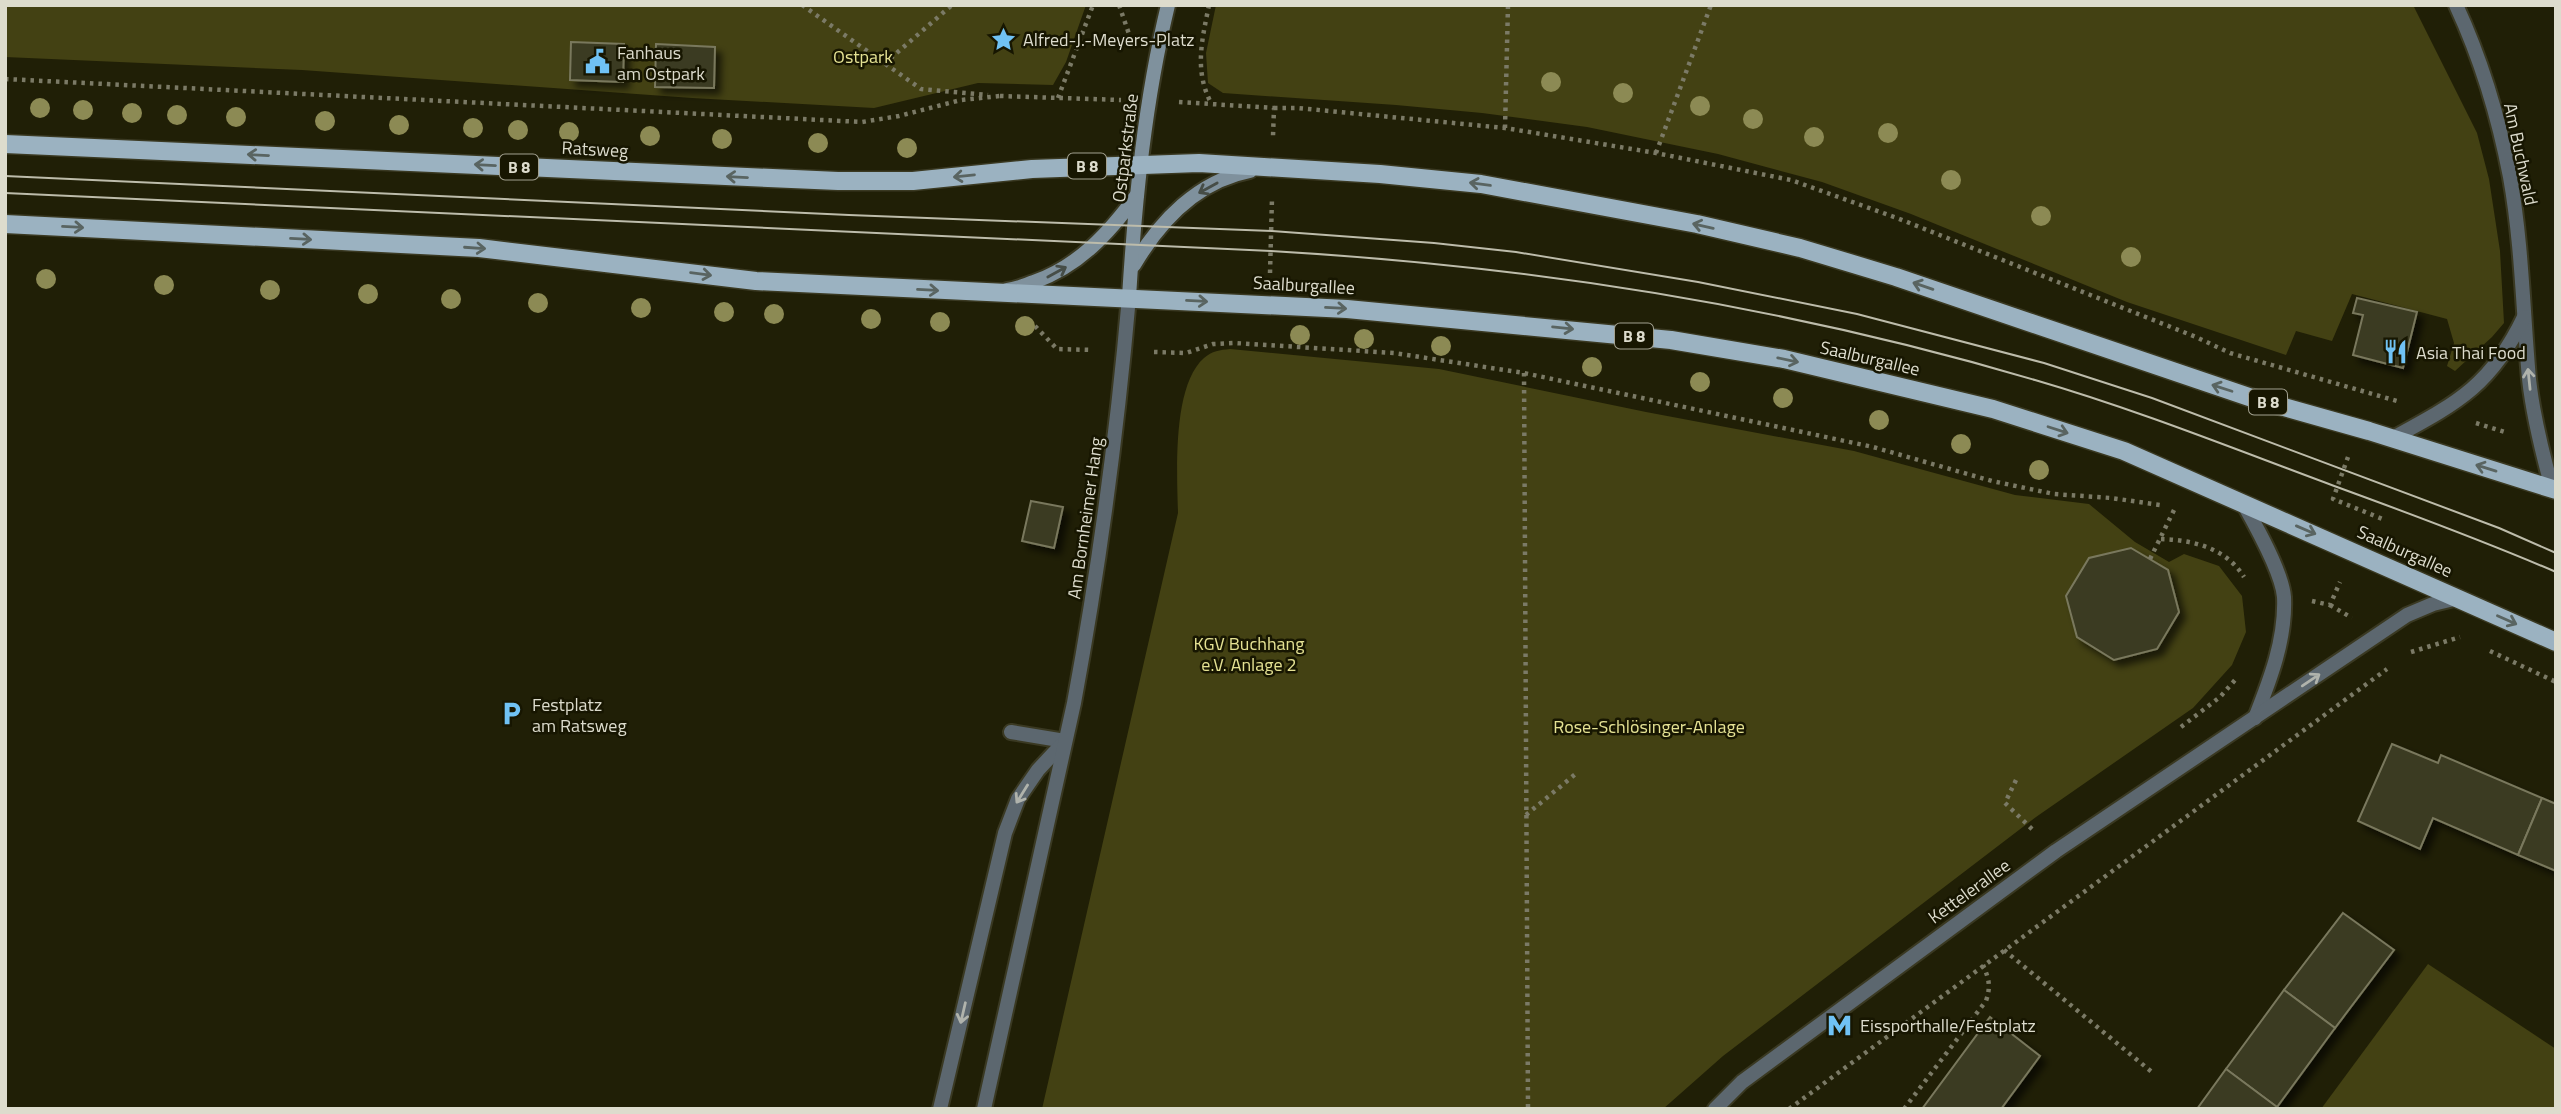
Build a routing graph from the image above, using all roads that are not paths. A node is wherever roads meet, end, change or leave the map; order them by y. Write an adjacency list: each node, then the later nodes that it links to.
1 (1168, 5): 4 (street, Ostparkstraße)
2 (2456, 5): 11 (street, Am Buchwald)
3 (5, 144): 4 (main road, Ratsweg / B 8, one-way to 3)
4 (1142, 164): 5 (main road, B 8); 6 (street, Ostparkstraße)
5 (1272, 166): 8 (street, B 8, one-way to 8); 12 (main road, B 8, one-way to 5)
6 (1138, 194): 8 (street, Ostparkstraße); 9 (street, B 8, one-way to 6)
7 (5, 224): 9 (main road, B 8, one-way to 9)
8 (1130, 272): 10 (street, Ostparkstraße)
9 (968, 292): 10 (main road, B 8)
10 (1129, 298): 14 (main road, Saalburgallee / B 8, one-way to 14); 19 (street, Am Bornheimer Hang)
11 (2524, 316): 12 (street); 13 (street, Am Buchwald, one-way to 11)
12 (2393, 438): 13 (main road, B 8, one-way to 12)
13 (2554, 489)
14 (2243, 503): 15 (main road, Saalburgallee / B 8, one-way to 15); 17 (street)
15 (2458, 598): 16 (main road, Saalburgallee / B 8, one-way to 16); 17 (street, Kettelerallee, one-way to 15)
16 (2556, 642)
17 (2255, 718): 22 (street, Kettelerallee)
18 (1011, 732): 19 (street)
19 (1065, 741): 20 (street, one-way to 20); 21 (street, Am Bornheimer Hang)
20 (940, 1109)
21 (984, 1109)
22 (1715, 1109)

